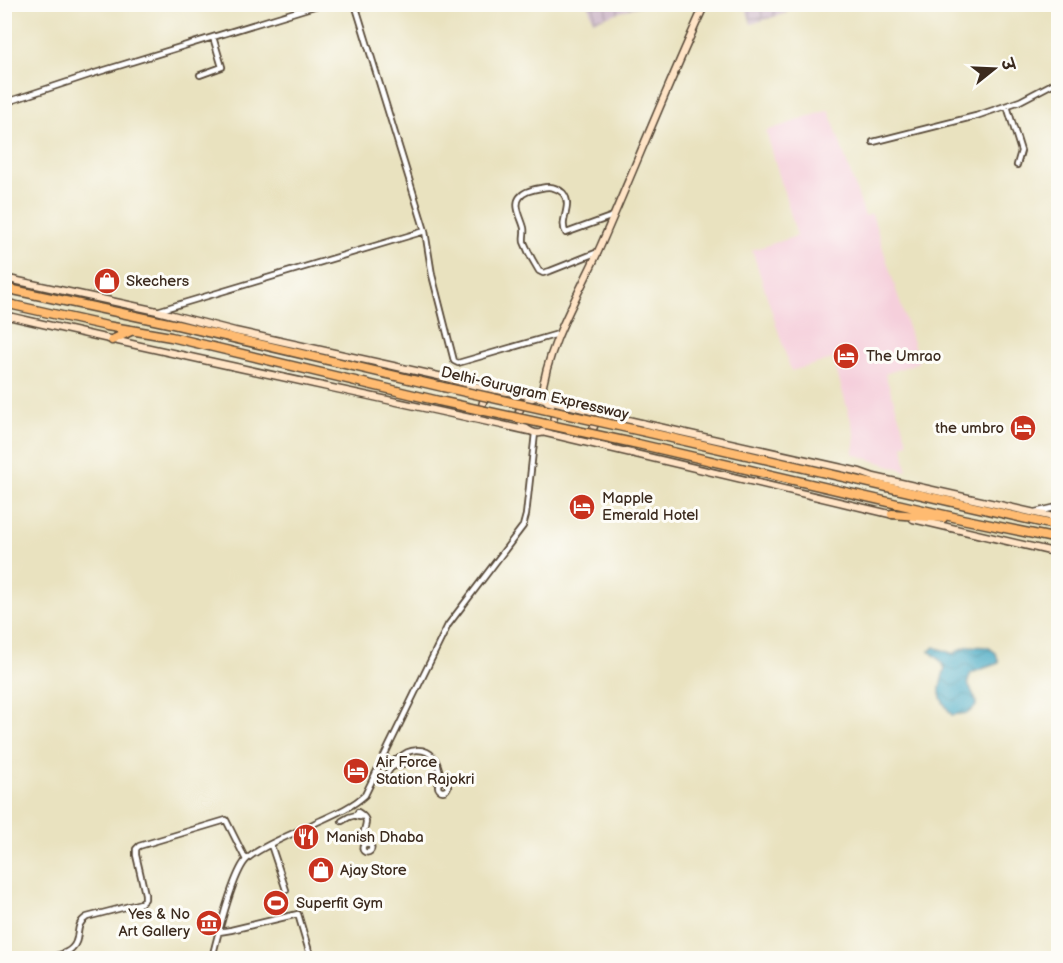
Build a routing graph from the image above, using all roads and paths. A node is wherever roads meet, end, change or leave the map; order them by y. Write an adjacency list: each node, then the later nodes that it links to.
1 (321, 4): 4 (street)
2 (355, 4): 12 (street)
3 (705, 4): 11 (main road)
4 (213, 37): 5 (street); 7 (street)
5 (200, 75)
6 (1059, 81): 8 (street)
7 (4, 103)
8 (1007, 106): 9 (street); 10 (street)
9 (873, 142)
10 (1017, 165)
11 (613, 216): 13 (main road); 13 (street)
12 (425, 231): 17 (street); 20 (street)
13 (598, 252): 20 (main road)
14 (4, 278): 17 (main road)
15 (4, 288): 33 (highway, Delhi-Gurugram Expressway, bridge)
16 (4, 303): 19 (highway, Delhi-Gurugram Expressway)
17 (157, 311): 22 (main road)
18 (4, 315): 21 (main road)
19 (132, 330): 21 (highway); 32 (highway, Delhi-Gurugram Expressway, bridge)
20 (558, 334): 23 (main road)
21 (112, 340): 25 (main road)
22 (480, 387): 23 (main road); 25 (main road)
23 (540, 398): 24 (main road); 26 (main road); 26 (main road)
24 (610, 416): 27 (main road); 29 (main road)
25 (475, 419): 26 (main road)
26 (535, 432): 27 (main road); 36 (street)
27 (601, 447): 30 (main road)
28 (1059, 507): 29 (street)
29 (1035, 513): 31 (main road)
30 (892, 514): 32 (highway); 35 (main road)
31 (1059, 518)
32 (962, 519): 34 (highway, Delhi-Gurugram Expressway)
33 (1059, 526)
34 (1059, 539)
35 (1059, 553)
36 (384, 756): 37 (street); 40 (street)
37 (397, 761): 38 (street); 39 (street)
38 (386, 776)
39 (442, 781)
40 (359, 800): 41 (street); 44 (street)
41 (359, 814): 42 (street); 43 (street)
42 (342, 821)
43 (365, 844)
44 (271, 845): 45 (street); 46 (street)
45 (246, 860): 47 (street); 48 (street)
46 (286, 890)
47 (219, 932): 49 (street); 50 (street)
48 (49, 958)
49 (212, 958)
50 (311, 958)

